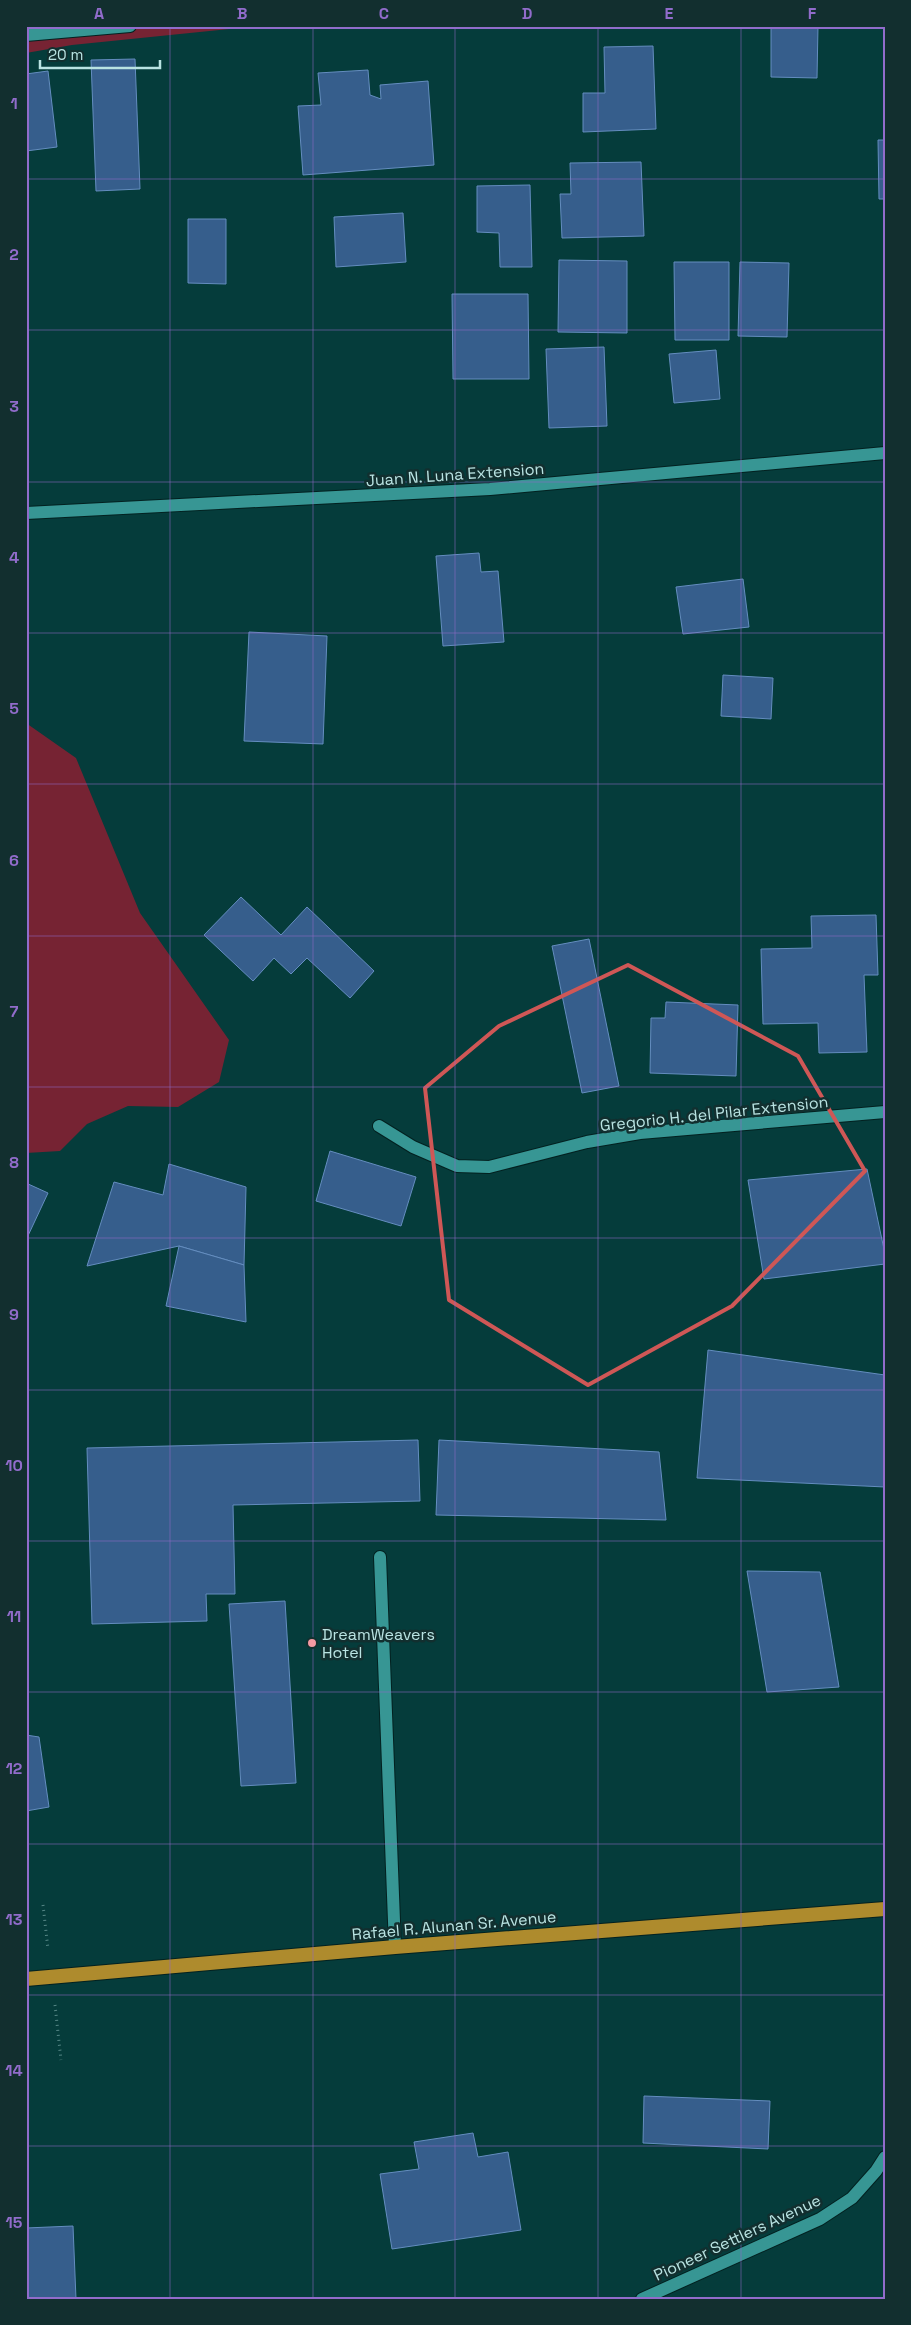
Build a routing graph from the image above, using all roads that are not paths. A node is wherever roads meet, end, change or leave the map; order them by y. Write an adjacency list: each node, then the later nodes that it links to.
1 (128, 26): 2 (street)
2 (26, 35)
3 (885, 452): 4 (street, Juan N. Luna Extension)
4 (26, 512)
5 (885, 1112): 6 (street, Gregorio H. del Pilar Extension)
6 (379, 1126)
7 (380, 1557): 9 (street)
8 (885, 1909): 9 (highway, Rafael R. Alunan Sr. Avenue)
9 (395, 1947): 10 (highway, Rafael R. Alunan Sr. Avenue)
10 (26, 1979)
11 (885, 2157): 12 (street, Pioneer Settlers Avenue)
12 (642, 2299)

